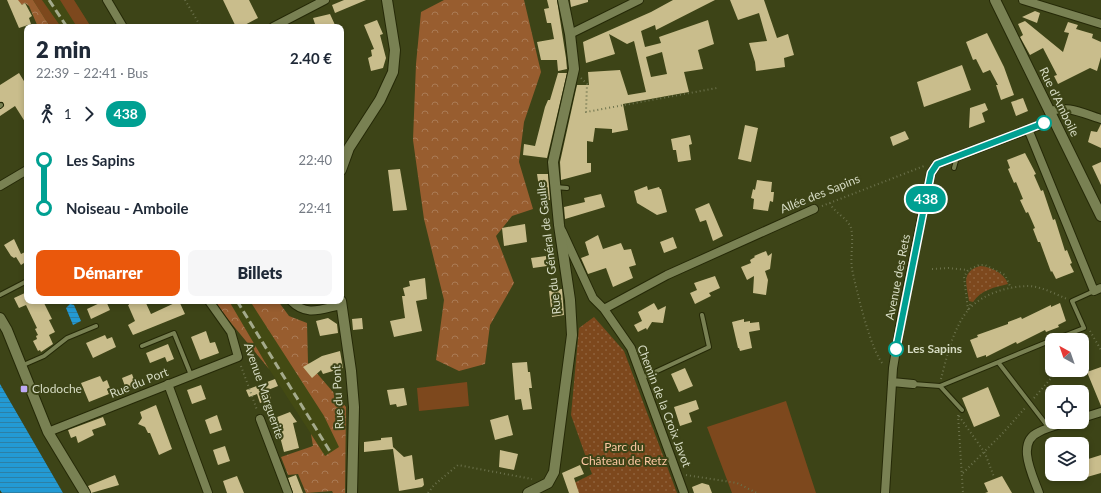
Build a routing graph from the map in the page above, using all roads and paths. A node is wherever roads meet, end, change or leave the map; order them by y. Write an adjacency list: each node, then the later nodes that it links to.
1 (107, 0): 9 (street)
2 (185, 0): 10 (path)
3 (325, 0): 11 (street)
4 (387, 0): 20 (street)
5 (563, 0): 13 (street, Rue du Général de Gaulle)
6 (639, 0): 13 (street)
7 (995, 0): 16 (street, Rue d'Amboile)
8 (1023, 0): 12 (street)
9 (121, 24)
10 (199, 24)
11 (279, 24)
12 (1101, 24)
13 (570, 34): 14 (street, Rue du Général de Gaulle)
14 (574, 69): 15 (path); 25 (street, Rue du Général de Gaulle)
15 (717, 88)
16 (1051, 116): 17 (street); 18 (street); 29 (street, Rue d'Amboile)
17 (1101, 119)
18 (1028, 130): 19 (street); 35 (street)
19 (957, 156): 21 (street); 22 (lane)
20 (344, 162)
21 (937, 164): 27 (path, Allée des Sapins); 60 (street, Avenue des Rets)
22 (954, 168)
23 (24, 172): 24 (street)
24 (0, 186)
25 (554, 187): 26 (lane); 30 (street, Rue du Général de Gaulle)
26 (567, 188)
27 (830, 203): 28 (path, Allée des Sapins); 56 (path)
28 (814, 209): 43 (street, Allée des Sapins)
29 (1101, 216)
30 (559, 225): 43 (street, Chemin de la Croix Javot); 78 (street, Rue du Général de Gaulle)
31 (932, 270): 32 (path)
32 (968, 270): 34 (path); 44 (path)
33 (24, 283): 36 (lane)
34 (1011, 288): 37 (path); 44 (path)
35 (1098, 289): 37 (lane)
36 (0, 295)
37 (1072, 301): 48 (lane)
38 (971, 302): 44 (path)
39 (211, 304): 53 (street, Avenue Marguerite)
40 (295, 304): 41 (street)
41 (338, 304)
42 (341, 304): 82 (street, Rue du Pont)
43 (604, 309): 59 (street, Chemin de la Croix Javot)
44 (968, 310): 63 (path)
45 (702, 316): 59 (lane)
46 (0, 318): 55 (street)
47 (96, 326): 55 (lane)
48 (1084, 328): 49 (lane); 52 (path)
49 (1071, 333)
50 (1045, 343): 54 (lane)
51 (142, 346): 57 (lane)
52 (1101, 350)
53 (238, 357): 57 (street, Rue du Port); 70 (path, Avenue Marguerite)
54 (998, 362): 63 (lane); 64 (lane)
55 (21, 366): 73 (street)
56 (887, 367)
57 (191, 375): 61 (street, Rue du Port)
58 (1052, 377): 64 (path)
59 (642, 379): 76 (street, Chemin de la Croix Javot)
60 (892, 382): 62 (street); 87 (street, Avenue des Rets)
61 (168, 384): 73 (street, Rue du Port); 80 (street)
62 (913, 384): 63 (lane)
63 (940, 386): 65 (lane)
64 (1030, 403): 71 (lane); 74 (path)
65 (958, 406): 66 (lane); 68 (path)
66 (962, 410)
67 (1101, 412): 69 (street)
68 (958, 414): 74 (path); 75 (path)
69 (1089, 416)
70 (260, 419): 81 (street, Avenue Marguerite)
71 (1045, 423)
72 (1046, 429): 89 (street)
73 (48, 432): 79 (street)
74 (985, 452): 75 (path); 77 (path)
75 (963, 473): 88 (path)
76 (677, 474): 85 (street, Chemin de la Croix Javot); 86 (path)
77 (994, 477)
78 (539, 488): 83 (path); 84 (street)
79 (85, 493)
80 (208, 493)
81 (288, 493)
82 (352, 493)
83 (428, 493)
84 (528, 493)
85 (684, 493)
86 (757, 493)
87 (884, 493)
88 (963, 493)
89 (1039, 493)

